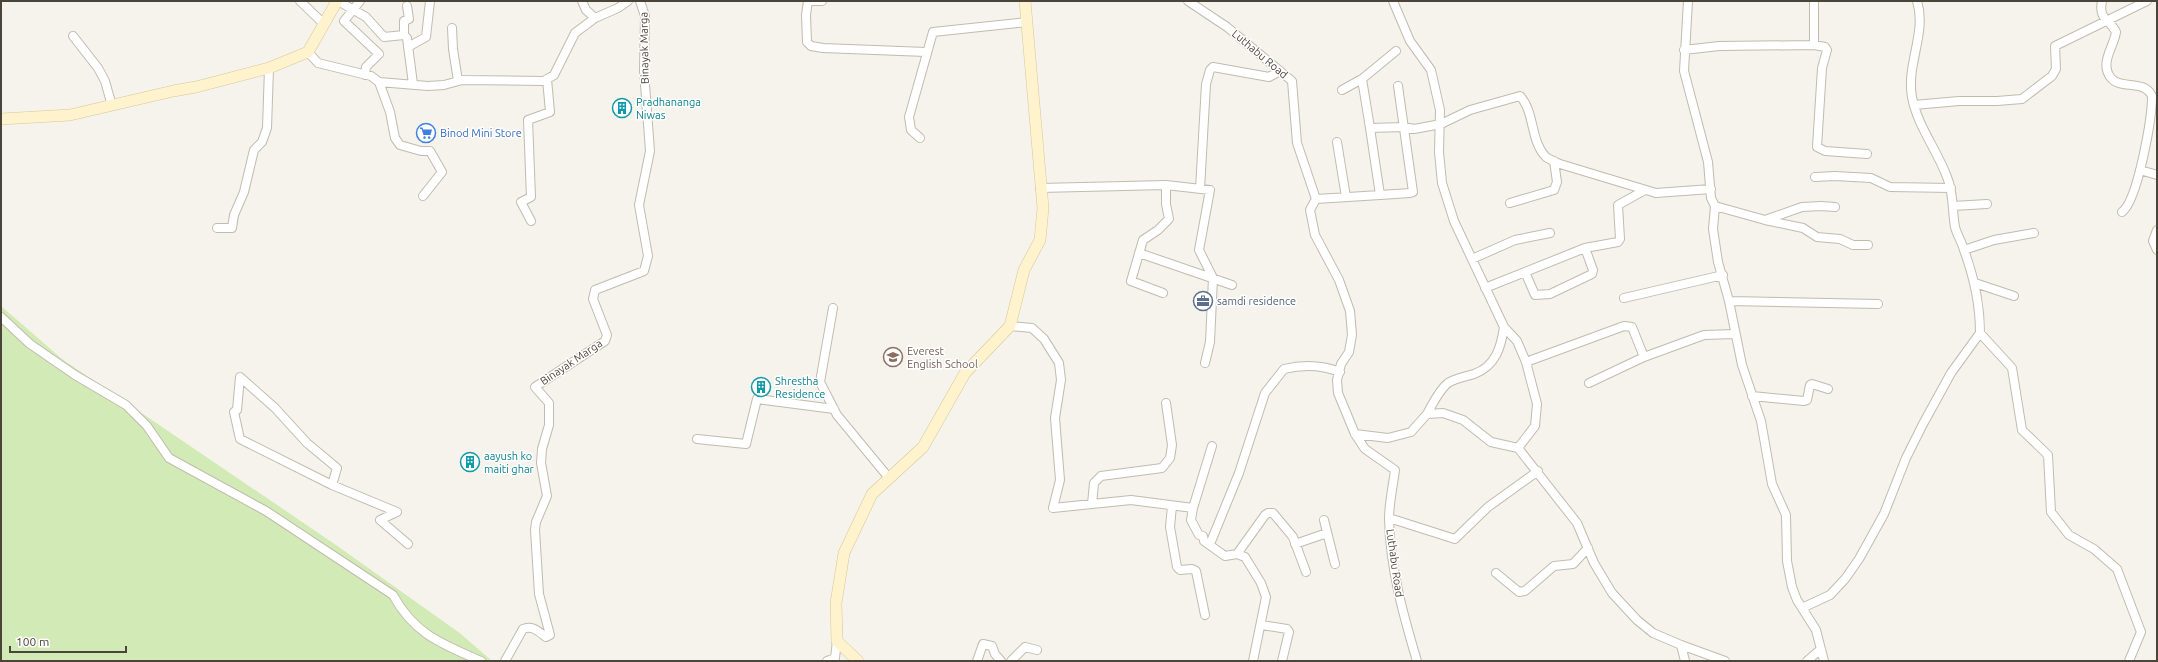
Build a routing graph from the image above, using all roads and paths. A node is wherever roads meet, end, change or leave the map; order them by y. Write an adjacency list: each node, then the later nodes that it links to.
1 (300, 1): 23 (street)
2 (338, 1): 19 (street); 23 (main road)
3 (360, 1): 19 (street)
4 (430, 1): 28 (street)
5 (582, 1): 20 (street)
6 (628, 1): 20 (street)
7 (640, 1): 141 (street, Binayak Marga)
8 (809, 1): 9 (street); 32 (street)
9 (822, 1)
10 (1025, 1): 21 (main road)
11 (1188, 1): 34 (street, Luthabu Road)
12 (1393, 1): 47 (street)
13 (1688, 1): 29 (street)
14 (1814, 1): 27 (street)
15 (1917, 1): 44 (street)
16 (2102, 1): 22 (street)
17 (2147, 1): 22 (street)
18 (407, 6): 25 (street)
19 (354, 9): 25 (street); 35 (street)
20 (595, 18): 36 (street)
21 (1027, 22): 32 (street); 58 (main road)
22 (2106, 22): 43 (street); 44 (street)
23 (324, 24): 31 (main road)
24 (452, 28): 38 (street)
25 (404, 35): 28 (street)
26 (73, 36): 45 (street)
27 (1814, 45): 29 (street); 52 (street)
28 (408, 47): 40 (street)
29 (1684, 50): 61 (street)
30 (1396, 51): 37 (street)
31 (308, 52): 33 (main road); 35 (street)
32 (926, 52): 50 (street)
33 (270, 68): 45 (main road); 75 (street)
34 (1280, 71): 60 (street); 66 (street, Luthabu Road)
35 (365, 75): 39 (street)
36 (547, 79): 38 (street); 74 (street)
37 (1362, 79): 42 (street); 49 (street)
38 (458, 81): 40 (street)
39 (379, 82): 40 (street); 64 (street)
40 (413, 84)
41 (1398, 86): 48 (street)
42 (1342, 90)
43 (2154, 103): 54 (street)
44 (1914, 105): 59 (street)
45 (112, 106): 46 (main road)
46 (1, 119)
47 (1441, 124): 48 (street); 53 (street); 84 (street)
48 (1404, 127): 49 (street); 63 (street)
49 (1370, 128): 63 (street)
50 (920, 138)
51 (1337, 142): 65 (street)
52 (1867, 154)
53 (1554, 161): 62 (street); 67 (street)
54 (2140, 170): 55 (street); 72 (street)
55 (2157, 175)
56 (1815, 177): 59 (street)
57 (1166, 185): 58 (street); 60 (street); 83 (street)
58 (1040, 188): 98 (main road)
59 (1951, 188): 70 (street)
60 (1200, 189): 87 (street)
61 (1711, 189): 62 (street); 69 (street)
62 (1645, 190): 80 (street)
63 (1380, 195): 65 (street)
64 (423, 196)
65 (1346, 197): 66 (street)
66 (1316, 199): 105 (street, Luthabu Road)
67 (1510, 203)
68 (1987, 204): 70 (street)
69 (1715, 206): 73 (street); 86 (street)
70 (1953, 206): 81 (street)
71 (1835, 207): 73 (street)
72 (2122, 212)
73 (1765, 220): 79 (street)
74 (531, 221)
75 (218, 228)
76 (2157, 230): 82 (street)
77 (1550, 233): 84 (street)
78 (2034, 233): 81 (street)
79 (1868, 245)
80 (1584, 248): 85 (street); 85 (street)
81 (1964, 250): 88 (street)
82 (2157, 250)
83 (1139, 253): 87 (street); 91 (street)
84 (1472, 258): 90 (street)
85 (1525, 272): 90 (street)
86 (1723, 275): 93 (street); 94 (street)
87 (1213, 278): 89 (street); 104 (street)
88 (1975, 283): 92 (street); 100 (street)
89 (1232, 285)
90 (1485, 288): 99 (street)
91 (1163, 293)
92 (2014, 296)
93 (1624, 298)
94 (1729, 301): 95 (street); 101 (street)
95 (1878, 304)
96 (833, 308): 110 (street)
97 (1, 317): 140 (street)
98 (1010, 326): 117 (main road); 119 (street)
99 (1504, 327): 103 (street); 111 (street)
100 (1980, 333): 133 (street); 154 (street)
101 (1735, 334): 102 (street); 108 (street)
102 (1644, 357): 103 (street); 106 (street)
103 (1526, 362): 115 (street)
104 (1205, 363)
105 (1340, 372): 112 (street, Luthabu Road); 126 (street)
106 (1589, 383)
107 (1828, 389): 108 (street)
108 (1752, 396): 133 (street)
109 (1166, 402): 119 (street)
110 (834, 409): 113 (street); 117 (street)
111 (1427, 414): 112 (street); 115 (street)
112 (1354, 434): 122 (street, Luthabu Road)
113 (697, 439)
114 (1212, 446): 121 (street)
115 (1518, 448): 116 (street)
116 (1538, 471): 122 (street); 128 (street)
117 (889, 478): 136 (main road)
118 (332, 485): 118 (street); 125 (street)
119 (1092, 504): 120 (street)
120 (1172, 506): 121 (street); 134 (street)
121 (1193, 508): 126 (street)
122 (1389, 518): 149 (street, Luthabu Road)
123 (1324, 520): 124 (street)
124 (1327, 533): 127 (street); 130 (street)
125 (408, 544)
126 (1210, 544): 129 (street)
127 (1295, 544): 129 (street); 131 (street)
128 (1588, 548): 132 (street); 137 (street)
129 (1237, 554): 135 (street)
130 (1335, 564)
131 (1306, 572)
132 (1496, 573)
133 (1802, 608): 138 (street)
134 (1205, 616)
135 (1262, 625): 147 (street); 148 (street)
136 (837, 640): 142 (street); 143 (main road)
137 (1681, 645): 150 (street); 151 (street)
138 (1821, 649): 152 (street); 153 (street)
139 (1037, 650): 146 (street)
140 (481, 661)
141 (505, 661)
142 (827, 661)
143 (858, 661)
144 (977, 661): 145 (street)
145 (1001, 661)
146 (1011, 661)
147 (1252, 661)
148 (1282, 661)
149 (1417, 661)
150 (1685, 661)
151 (1725, 661)
152 (1808, 661)
153 (1824, 661)
154 (2129, 661)

